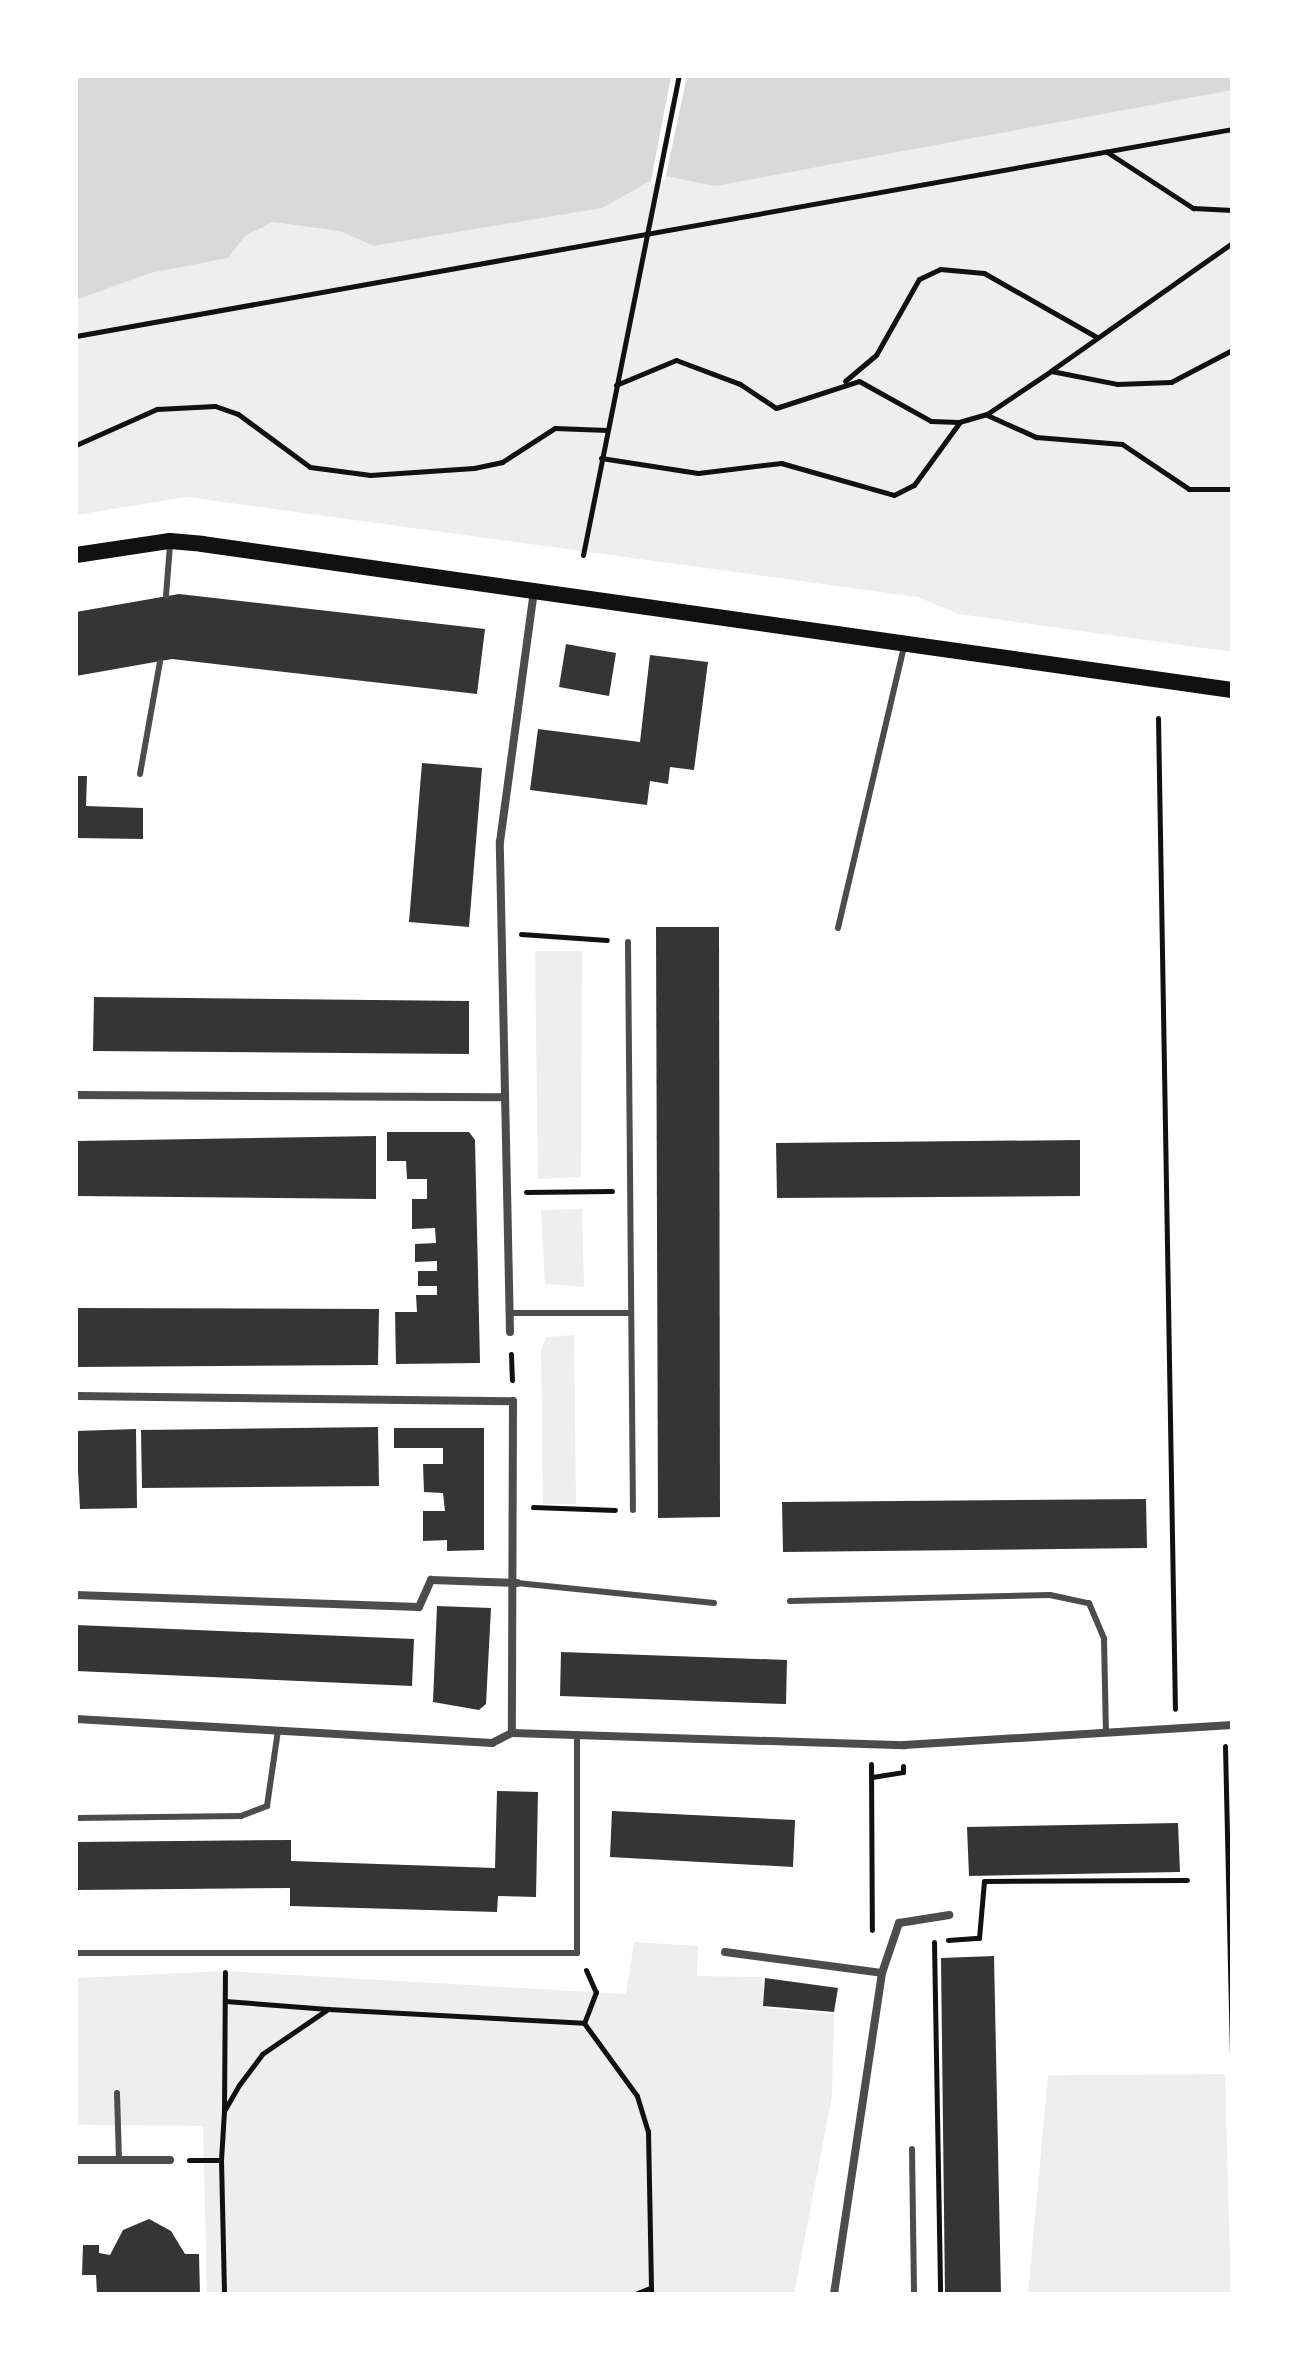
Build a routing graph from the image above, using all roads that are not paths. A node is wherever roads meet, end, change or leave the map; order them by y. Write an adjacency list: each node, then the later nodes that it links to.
1 (170, 541): 2 (main road); 3 (main road); 4 (lane)
2 (76, 555)
3 (535, 586): 5 (main road); 12 (street)
4 (166, 596)
5 (906, 639): 7 (main road); 9 (lane)
6 (160, 662): 8 (lane)
7 (1232, 690)
8 (140, 774)
9 (838, 928)
10 (628, 942): 14 (lane)
11 (76, 1095): 12 (street)
12 (501, 1097): 13 (street)
13 (510, 1313): 14 (lane); 15 (street)
14 (627, 1313): 17 (lane)
15 (510, 1332)
16 (76, 1396): 18 (street)
17 (633, 1510)
18 (517, 1583): 19 (street); 21 (lane); 25 (street)
19 (76, 1595)
20 (790, 1601): 26 (lane)
21 (714, 1603)
22 (76, 1719): 24 (street)
23 (1228, 1725): 26 (street)
24 (278, 1731): 25 (street); 28 (lane)
25 (512, 1733): 27 (street)
26 (1106, 1733): 27 (street)
27 (577, 1739): 31 (lane)
28 (76, 1818)
29 (949, 1915): 32 (street)
30 (725, 1952): 32 (street)
31 (76, 1953)
32 (882, 1973): 38 (street)
33 (117, 2093): 36 (lane)
34 (912, 2149): 39 (lane)
35 (76, 2160): 36 (street)
36 (119, 2160): 37 (street)
37 (170, 2160)
38 (834, 2294)
39 (914, 2294)

